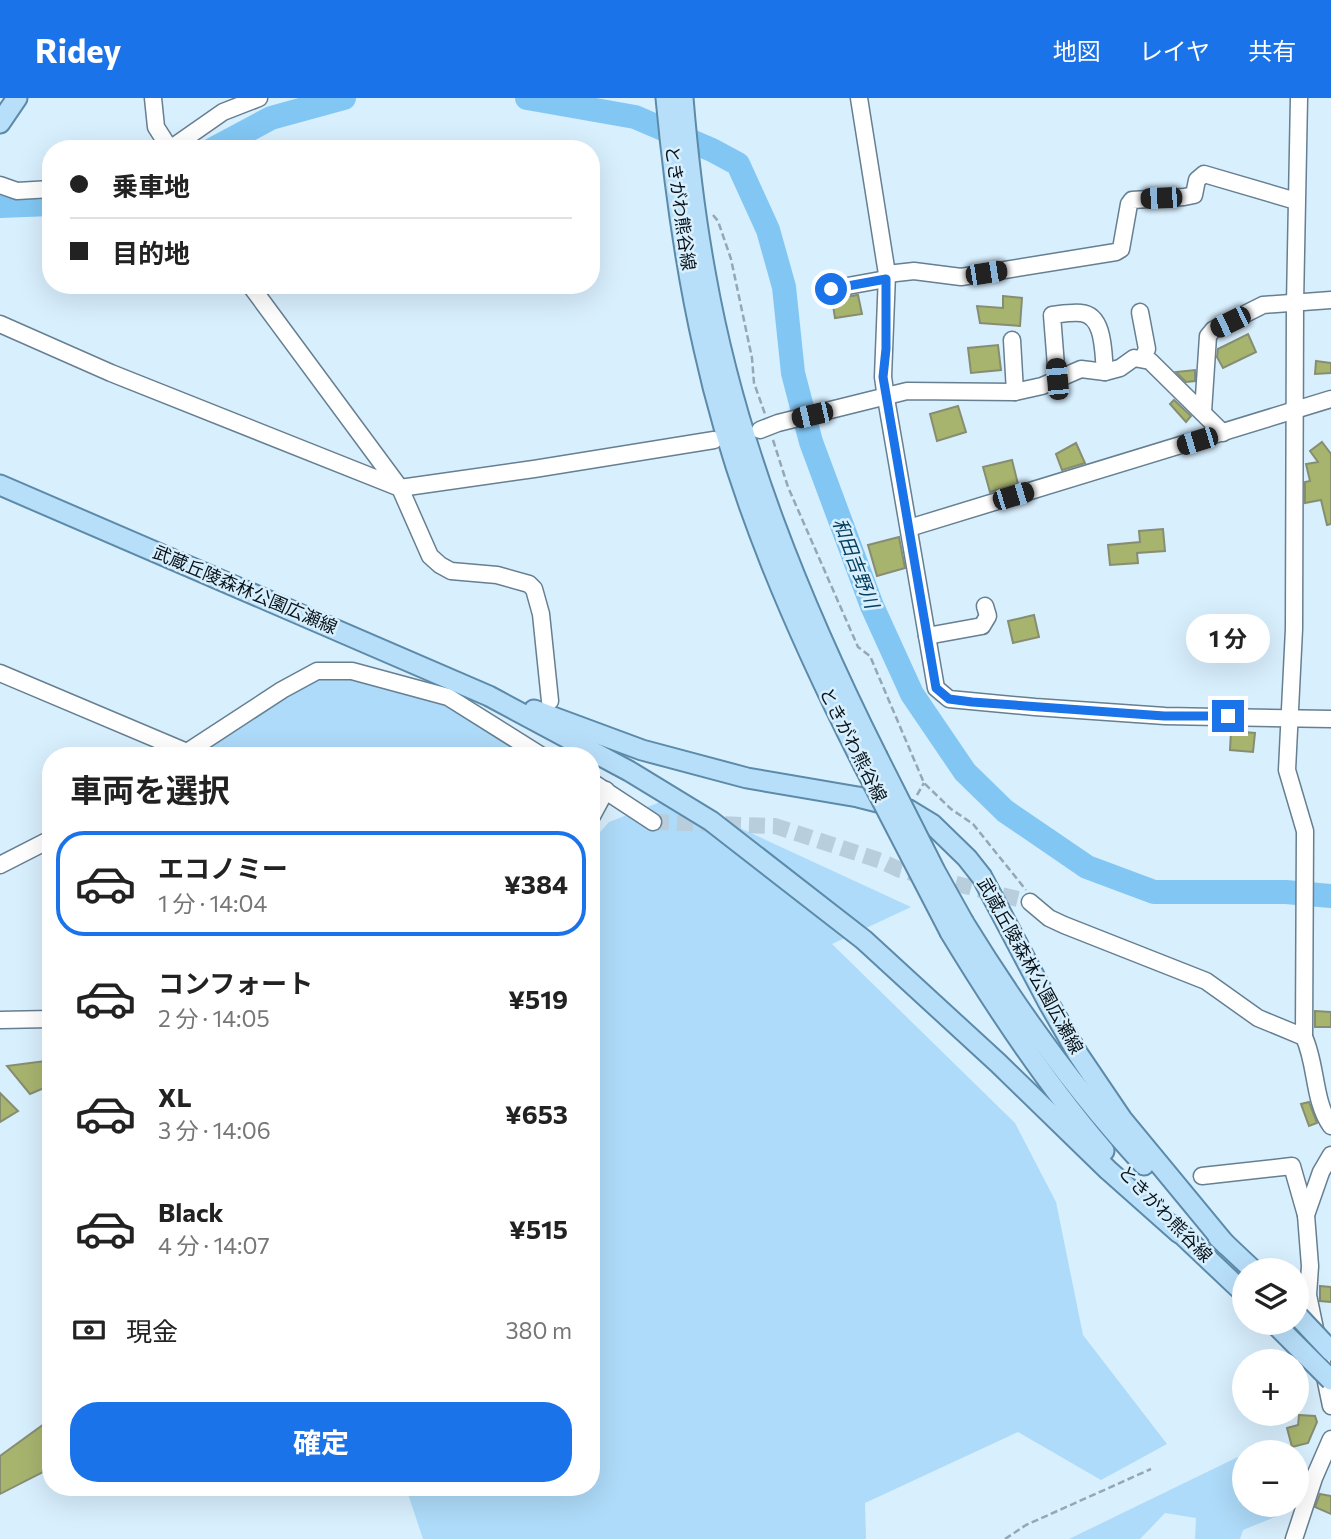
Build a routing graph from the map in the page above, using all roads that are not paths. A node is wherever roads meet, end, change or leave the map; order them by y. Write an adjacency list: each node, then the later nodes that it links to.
1 (17, 98): 8 (main road)
2 (153, 98): 9 (street)
3 (259, 98): 10 (street)
4 (666, 98): 13 (main road, ときがわ熊谷線)
5 (683, 98): 13 (main road, ときがわ熊谷線)
6 (859, 98): 15 (street)
7 (1299, 98): 14 (street)
8 (0, 123)
9 (164, 140)
10 (183, 140)
11 (0, 185): 12 (street)
12 (42, 190)
13 (684, 197): 56 (main road, ときがわ熊谷線, bridge)
14 (1296, 201): 15 (street); 19 (street)
15 (886, 276): 16 (street); 27 (street)
16 (831, 289)
17 (257, 294): 35 (street)
18 (1331, 300): 19 (street)
19 (1295, 304): 29 (street); 30 (street)
20 (1140, 312): 23 (street)
21 (0, 324): 35 (street)
22 (1012, 341): 26 (street)
23 (1143, 358): 24 (street); 30 (street)
24 (1105, 372): 25 (street); 25 (street)
25 (1057, 379): 26 (street)
26 (1015, 392): 27 (street)
27 (886, 398): 31 (street); 36 (street)
28 (1331, 399): 29 (street)
29 (1294, 411): 32 (street); 42 (street)
30 (1203, 412): 32 (street)
31 (769, 426)
32 (1223, 433): 36 (street)
33 (714, 440): 35 (street)
34 (0, 485): 40 (main road, 武蔵丘陵森林公園広瀬線)
35 (400, 488): 41 (street)
36 (909, 528): 38 (street)
37 (985, 607): 38 (street)
38 (927, 636): 42 (street)
39 (0, 673): 45 (street)
40 (489, 696): 49 (main road, 武蔵丘陵森林公園広瀬線); 65 (main road, 武蔵丘陵森林公園広瀬線)
41 (550, 701)
42 (1288, 718): 43 (street); 59 (street)
43 (1331, 719)
44 (541, 737): 48 (street)
45 (168, 747)
46 (195, 747): 47 (street)
47 (527, 747)
48 (540, 747)
49 (582, 747)
50 (600, 757): 64 (main road, 武蔵丘陵森林公園広瀬線)
51 (600, 787): 52 (street)
52 (653, 822)
53 (42, 844): 54 (street)
54 (0, 866)
55 (1030, 902): 59 (street)
56 (957, 928): 64 (main road, ときがわ熊谷線); 65 (main road, ときがわ熊谷線)
57 (42, 1019): 58 (street)
58 (0, 1020)
59 (1304, 1037): 60 (street)
60 (1331, 1126)
61 (1331, 1155): 63 (street)
62 (1202, 1176): 63 (street)
63 (1307, 1215): 72 (street)
64 (1179, 1233): 67 (main road, ときがわ熊谷線)
65 (1226, 1245): 66 (main road, ときがわ熊谷線)
66 (1240, 1258)
67 (1232, 1281)
68 (1309, 1328): 70 (main road, bridge)
69 (1286, 1335): 71 (main road, bridge)
70 (1331, 1351)
71 (1331, 1380)
72 (1331, 1406)
73 (1331, 1439): 74 (street)
74 (1294, 1539)

